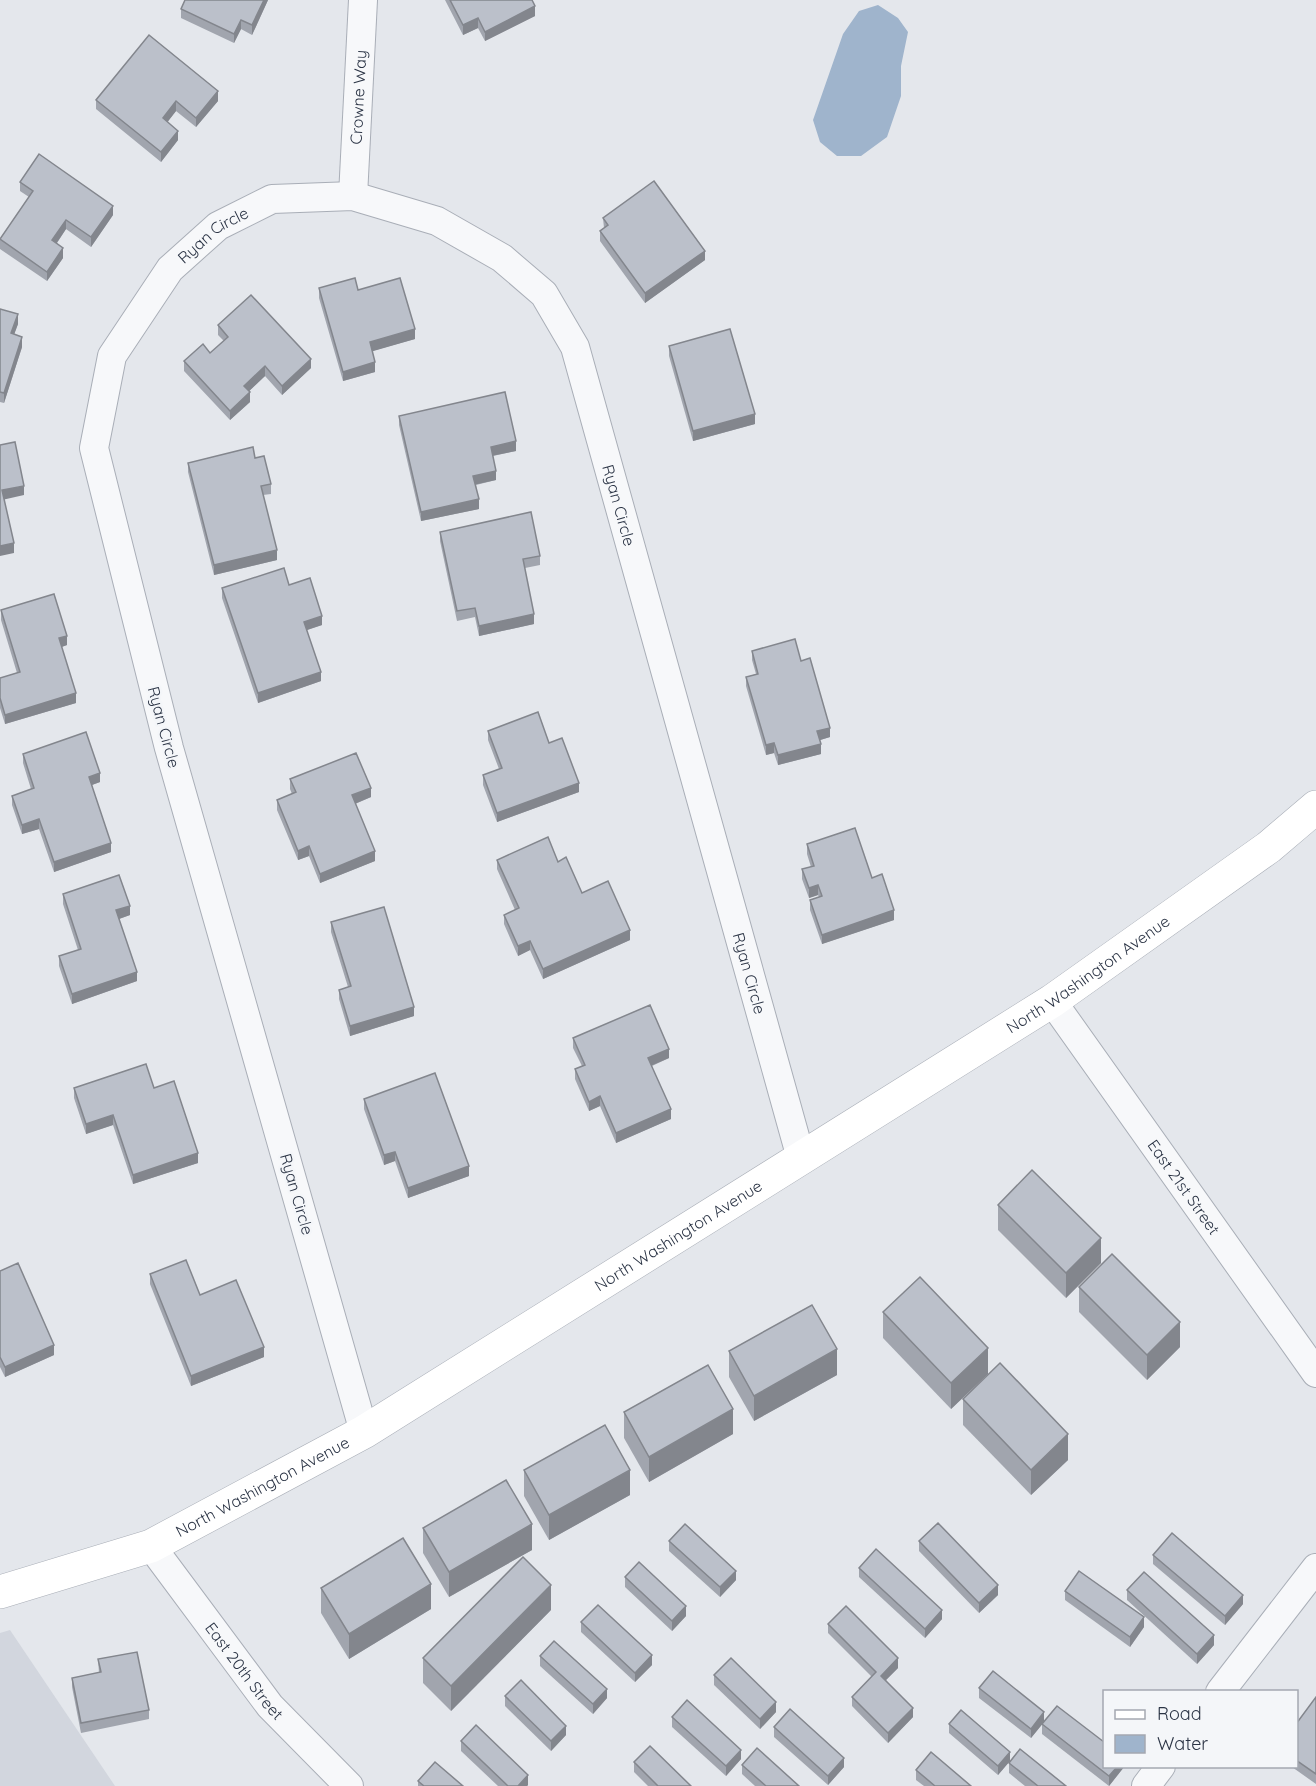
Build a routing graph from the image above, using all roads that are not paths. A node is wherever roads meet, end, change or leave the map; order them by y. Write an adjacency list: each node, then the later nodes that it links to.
1 (363, 0): 2 (street, Crowne Way)
2 (353, 196): 5 (street, Ryan Circle); 7 (street, Ryan Circle)
3 (1316, 807): 4 (main road, North Washington Avenue)
4 (1052, 1001): 5 (main road, North Washington Avenue); 6 (street, East 21st Street)
5 (801, 1158): 7 (main road, North Washington Avenue)
6 (1316, 1373)
7 (364, 1432): 8 (main road, North Washington Avenue)
8 (151, 1546): 10 (main road, North Washington Avenue); 13 (street, East 20th Street)
9 (1316, 1568): 11 (street)
10 (0, 1592)
11 (1222, 1690)
12 (1160, 1768): 14 (street)
13 (349, 1786)
14 (1146, 1786)

